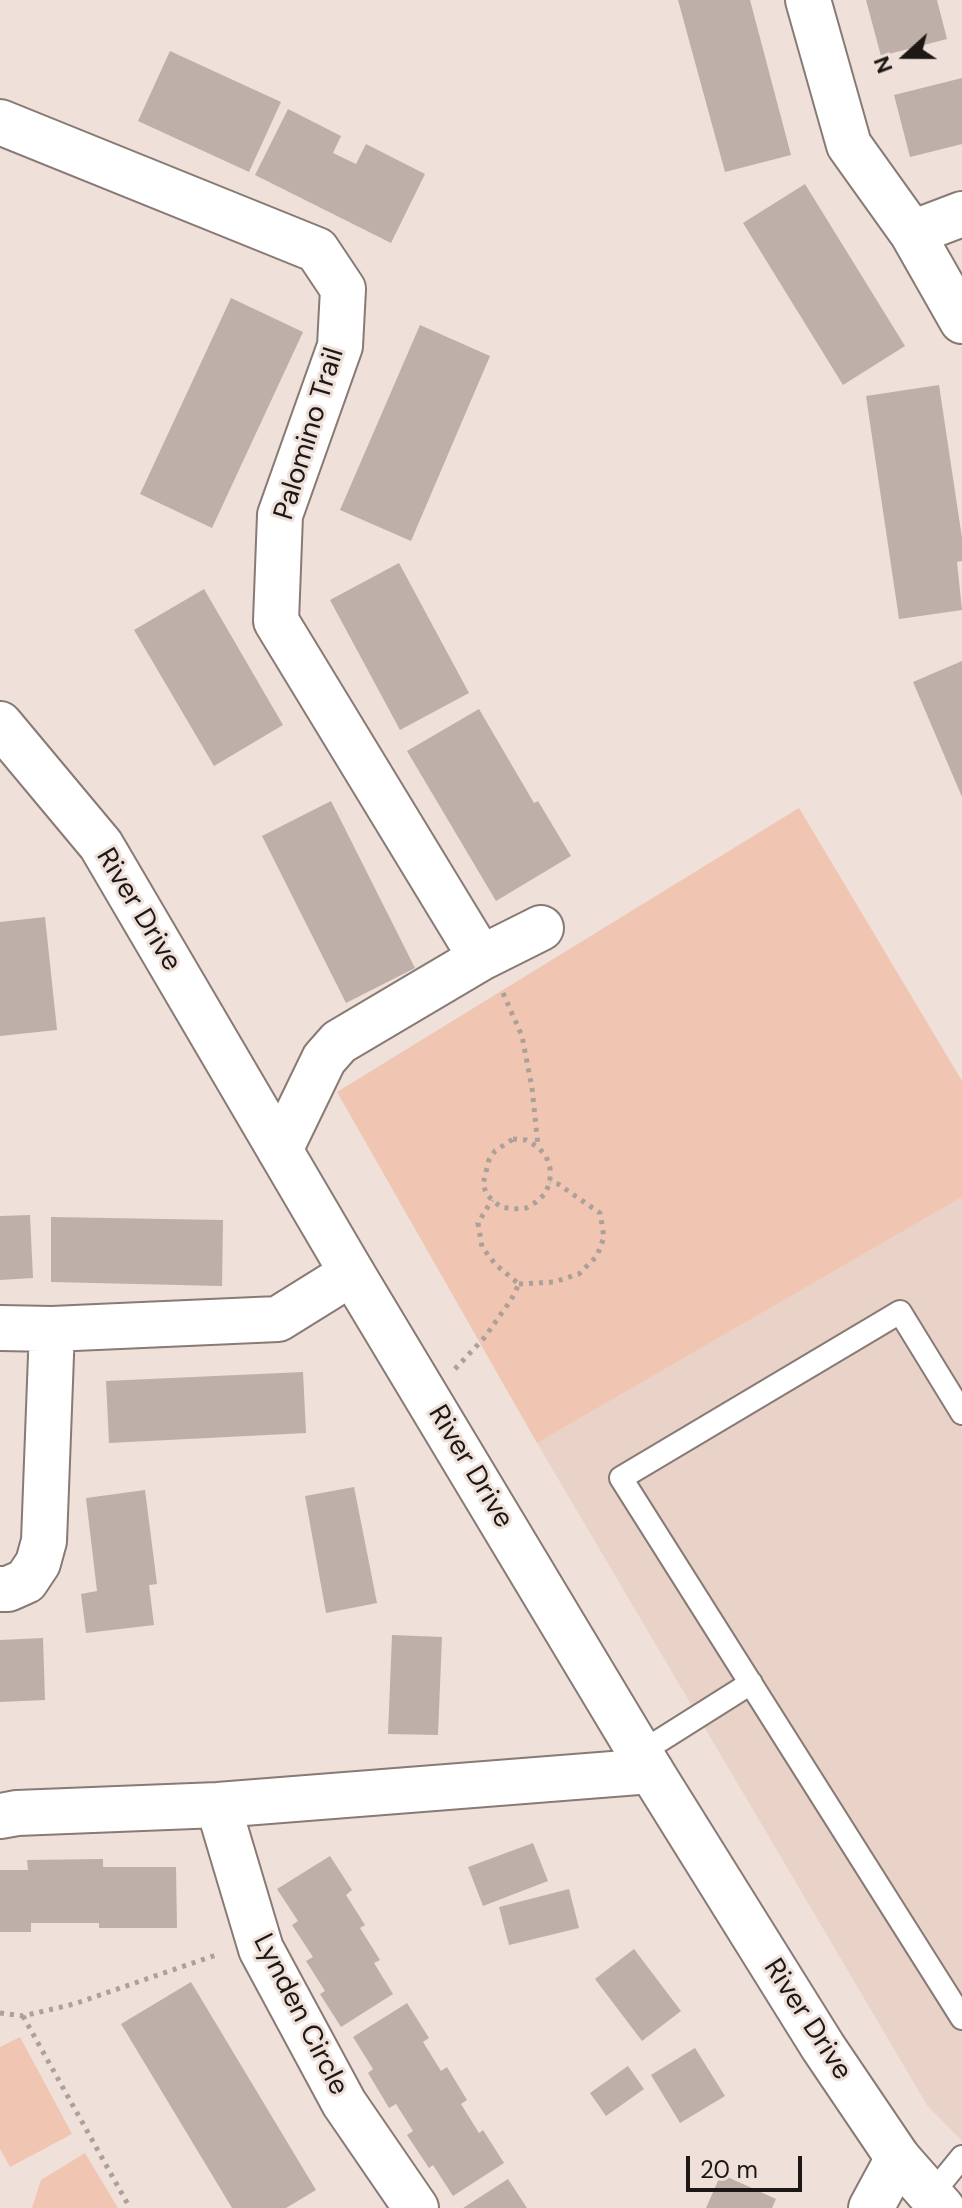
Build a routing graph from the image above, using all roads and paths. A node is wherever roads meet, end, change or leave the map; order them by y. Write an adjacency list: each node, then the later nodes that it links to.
1 (808, 0): 4 (street)
2 (0, 122): 8 (street, Palomino Trail)
3 (962, 214): 4 (street)
4 (912, 233): 5 (street)
5 (962, 321)
6 (0, 724): 10 (street, River Drive)
7 (541, 928): 8 (street)
8 (481, 958): 9 (path); 10 (street)
9 (538, 1147): 11 (path); 12 (path)
10 (280, 1150): 13 (street, River Drive)
11 (550, 1182): 12 (path); 14 (path)
12 (492, 1200): 14 (path)
13 (352, 1273): 16 (street); 17 (street, River Drive)
14 (519, 1284): 17 (path)
15 (0, 1328): 16 (street)
16 (52, 1329): 19 (street)
17 (427, 1395): 21 (street, River Drive)
18 (962, 1413): 20 (lane)
19 (0, 1589)
20 (751, 1683): 21 (lane); 27 (lane)
21 (646, 1762): 22 (street); 29 (street, River Drive)
22 (218, 1805): 23 (street); 24 (street, Lynden Circle)
23 (0, 1816)
24 (258, 1941): 26 (path); 32 (street, Lynden Circle)
25 (0, 2013): 26 (path)
26 (23, 2016): 31 (path)
27 (962, 2018)
28 (962, 2157): 30 (lane)
29 (898, 2158): 30 (street, River Drive); 33 (street)
30 (937, 2202)
31 (130, 2208)
32 (416, 2208)
33 (871, 2208)

